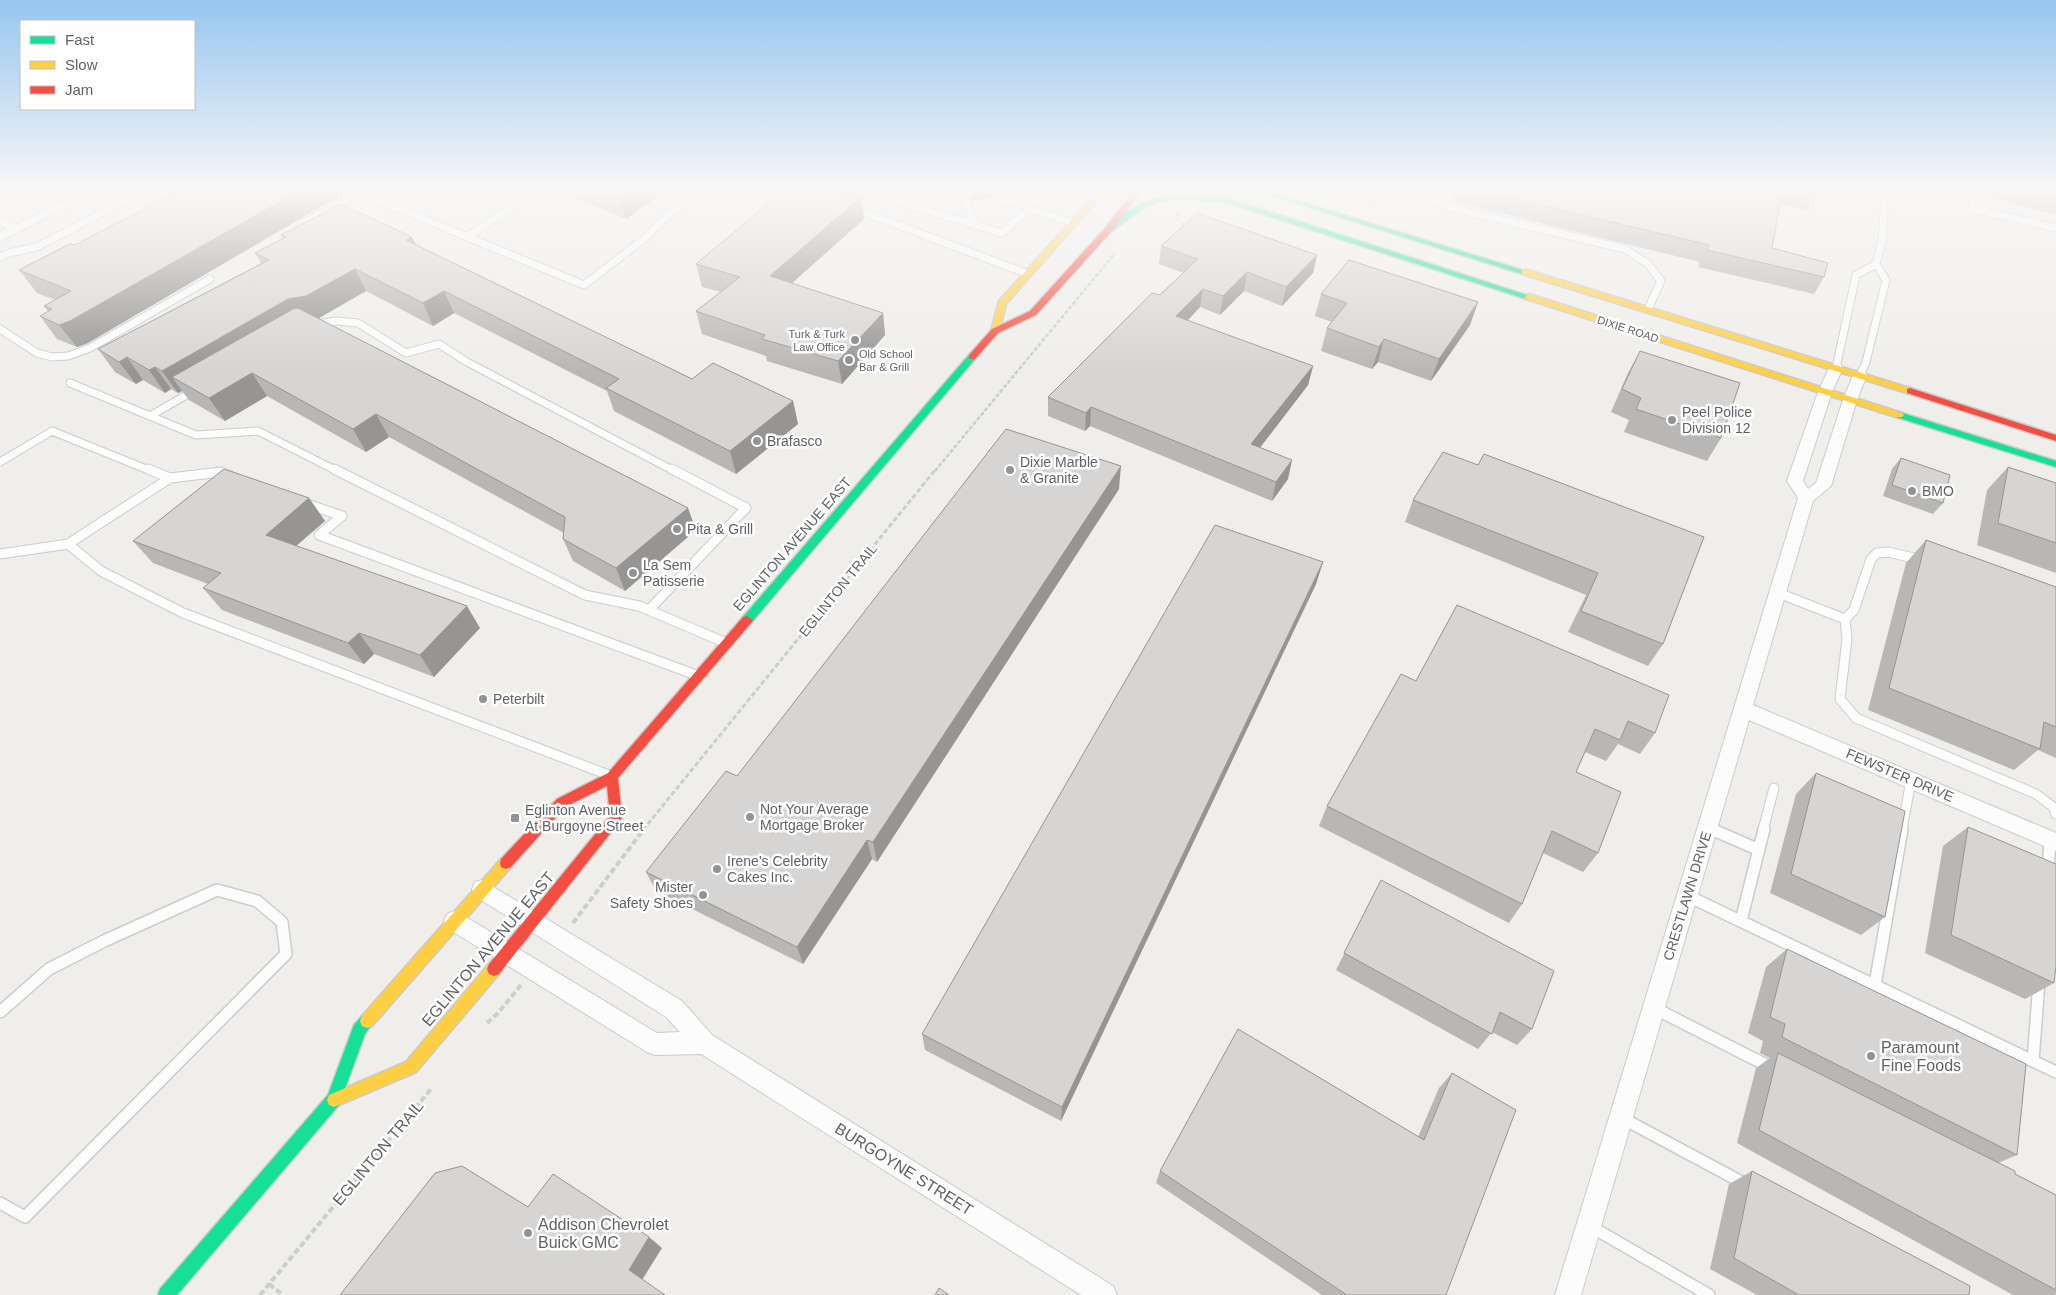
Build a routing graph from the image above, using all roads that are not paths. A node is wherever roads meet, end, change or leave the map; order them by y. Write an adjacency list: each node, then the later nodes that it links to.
1 (506, 252): 2 (lane)
2 (626, 252)
3 (968, 252): 11 (lane)
4 (1047, 252): 11 (main road, EGLINTON AVENUE EAST)
5 (1088, 252): 16 (main road, EGLINTON AVENUE EAST)
6 (1390, 252): 21 (main road, DIXIE ROAD)
7 (1463, 252): 13 (main road, DIXIE ROAD)
8 (1630, 252): 13 (lane)
9 (1879, 252): 10 (lane)
10 (1876, 264): 17 (lane); 18 (lane)
11 (1028, 274): 16 (main road, EGLINTON AVENUE EAST)
12 (210, 278): 15 (lane)
13 (1648, 309): 17 (main road, DIXIE ROAD)
14 (304, 326): 35 (lane)
15 (0, 329)
16 (995, 331): 37 (main road, EGLINTON AVENUE EAST)
17 (1836, 368): 18 (main road, DIXIE ROAD); 21 (street)
18 (1860, 375): 22 (street); 24 (main road, DIXIE ROAD)
19 (70, 383): 23 (lane)
20 (202, 386): 23 (lane)
21 (1825, 392): 22 (main road, DIXIE ROAD); 29 (street)
22 (1850, 400): 26 (main road, DIXIE ROAD); 29 (street)
23 (150, 416): 35 (lane)
24 (2056, 438)
25 (0, 462): 27 (lane)
26 (2056, 464)
27 (170, 478): 28 (lane); 31 (lane)
28 (240, 479)
29 (1806, 498): 34 (street, CRESTLAWN DRIVE)
30 (296, 499): 38 (lane)
31 (68, 544): 32 (lane); 40 (lane)
32 (0, 554)
33 (1928, 562): 36 (lane)
34 (1778, 593): 36 (lane); 39 (street, CRESTLAWN DRIVE)
35 (649, 610): 37 (lane)
36 (1845, 619): 43 (lane)
37 (727, 643): 38 (main road, EGLINTON AVENUE EAST)
38 (698, 676): 40 (main road, EGLINTON AVENUE EAST)
39 (1743, 709): 41 (street, FEWSTER DRIVE); 44 (street, CRESTLAWN DRIVE)
40 (612, 777): 48 (main road, EGLINTON AVENUE EAST); 50 (main road, EGLINTON AVENUE EAST)
41 (1910, 780): 45 (street, FEWSTER DRIVE); 55 (lane)
42 (1774, 788): 46 (lane)
43 (2056, 814)
44 (1708, 828): 46 (lane); 49 (street, CRESTLAWN DRIVE)
45 (2053, 841): 47 (lane)
46 (1757, 850): 51 (lane)
47 (2046, 888)
48 (482, 889): 50 (street, BURGOYNE STREET); 52 (main road, EGLINTON AVENUE EAST)
49 (1688, 896): 51 (lane); 56 (street, CRESTLAWN DRIVE)
50 (534, 921): 53 (main road, EGLINTON AVENUE EAST); 58 (street, BURGOYNE STREET)
51 (1741, 921): 55 (lane)
52 (454, 922): 53 (street); 62 (main road, EGLINTON AVENUE EAST)
53 (507, 954): 58 (street); 62 (main road, EGLINTON AVENUE EAST)
54 (2040, 975): 59 (lane)
55 (1874, 985): 59 (lane)
56 (1654, 1008): 61 (lane); 63 (street, CRESTLAWN DRIVE)
57 (0, 1012): 65 (lane)
58 (704, 1043): 68 (street, BURGOYNE STREET)
59 (2033, 1062): 60 (lane)
60 (2056, 1072)
61 (1785, 1074)
62 (334, 1100): 67 (main road, EGLINTON AVENUE EAST)
63 (1621, 1118): 64 (lane); 66 (street, CRESTLAWN DRIVE)
64 (1759, 1192)
65 (0, 1203)
66 (1589, 1226): 69 (street, CRESTLAWN DRIVE); 70 (lane)
67 (166, 1295)
68 (1104, 1295)
69 (1568, 1295)
70 (1709, 1295)

